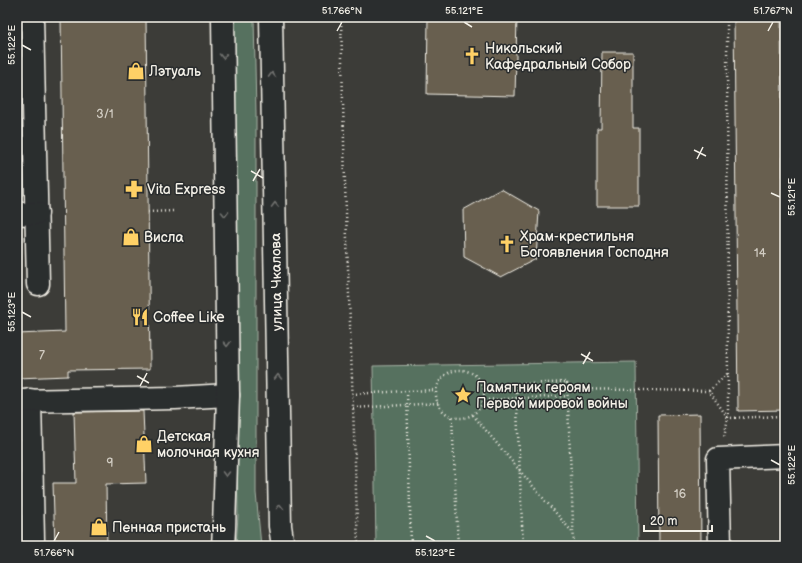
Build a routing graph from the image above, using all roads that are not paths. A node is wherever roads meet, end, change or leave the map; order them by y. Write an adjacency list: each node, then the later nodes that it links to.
1 (223, 17): 6 (main road, one-way to 6)
2 (271, 17): 11 (main road, улица Чкалова, one-way to 2)
3 (27, 26): 4 (main road)
4 (27, 214): 5 (main road)
5 (38, 284)
6 (228, 396): 7 (main road); 10 (main road, one-way to 10)
7 (23, 401): 9 (main road)
8 (785, 456): 12 (main road)
9 (33, 540)
10 (223, 546)
11 (283, 546)
12 (720, 546)

